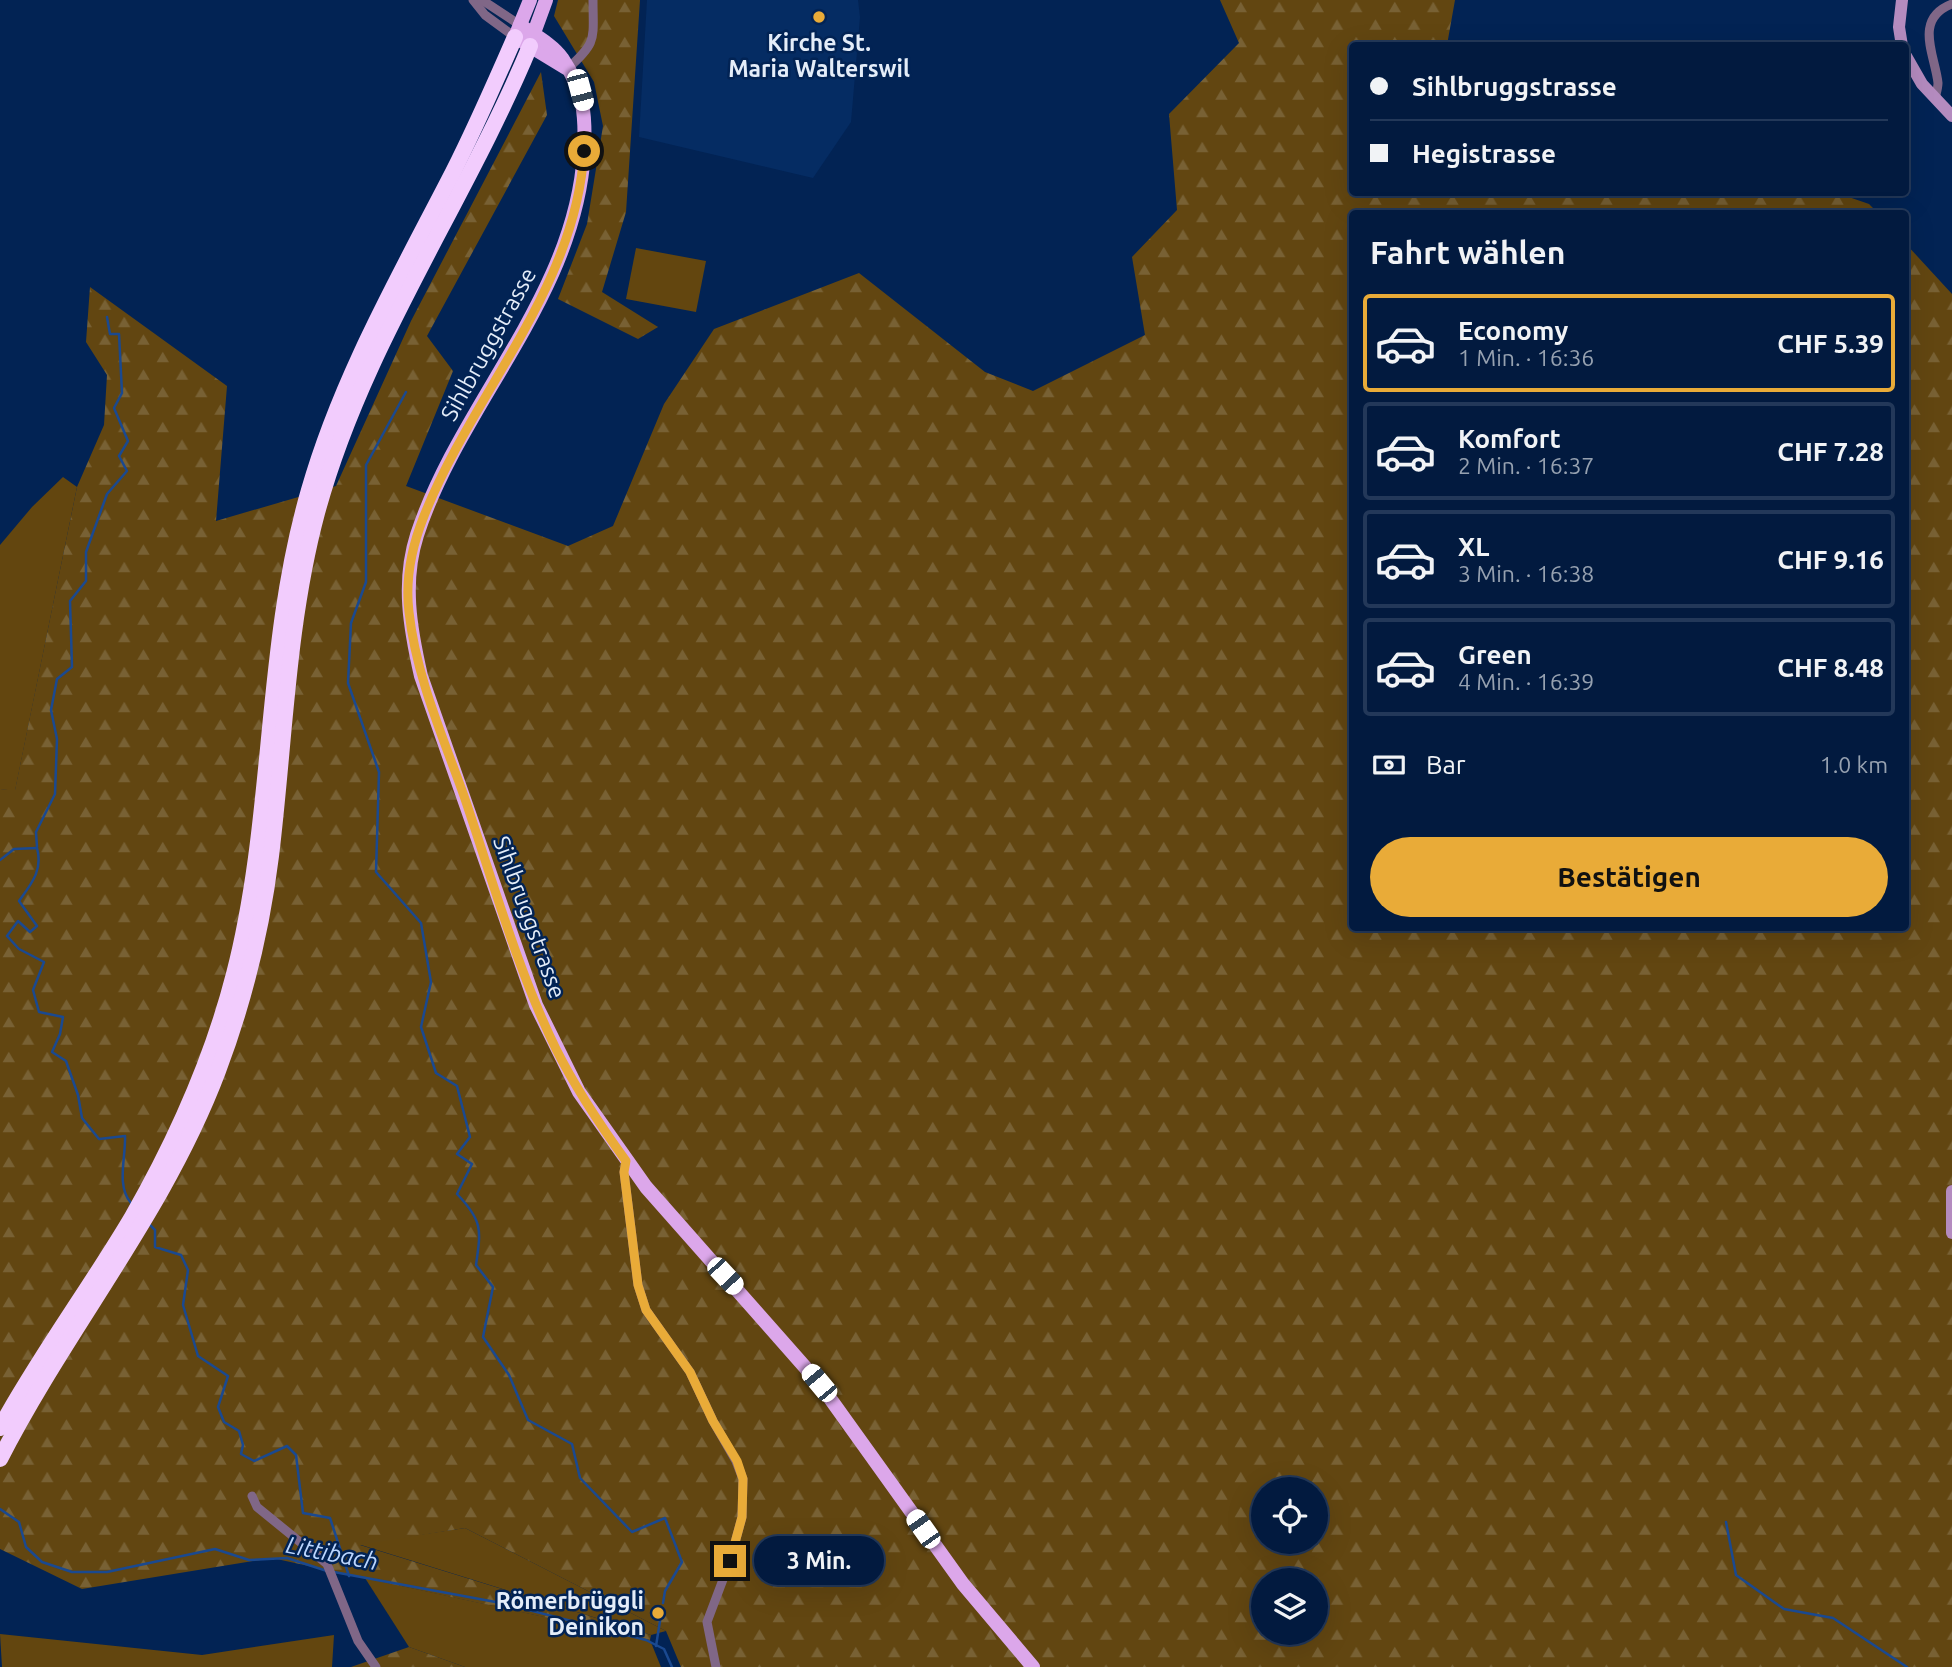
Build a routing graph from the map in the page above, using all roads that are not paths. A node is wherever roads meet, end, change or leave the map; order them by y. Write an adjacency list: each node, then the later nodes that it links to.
1 (473, 0): 8 (street)
2 (482, 0): 8 (street)
3 (530, 0): 8 (main road)
4 (546, 0): 9 (main road)
5 (593, 0): 12 (street)
6 (1902, 0): 10 (street)
7 (1952, 4): 13 (street)
8 (517, 31): 9 (main road); 15 (highway)
9 (532, 40): 12 (main road); 15 (highway)
10 (1901, 42)
11 (1909, 61): 13 (street)
12 (567, 69): 16 (main road, Sihlbruggstrasse)
13 (1935, 99): 14 (street)
14 (1952, 116)
15 (183, 1136): 19 (highway)
16 (626, 1161): 24 (street); 25 (main road, Sihlbruggstrasse)
17 (1952, 1191): 18 (street)
18 (1952, 1233)
19 (13, 1419): 20 (highway); 21 (highway)
20 (0, 1428)
21 (0, 1459)
22 (252, 1496): 23 (street)
23 (376, 1667)
24 (716, 1667)
25 (1033, 1667)

